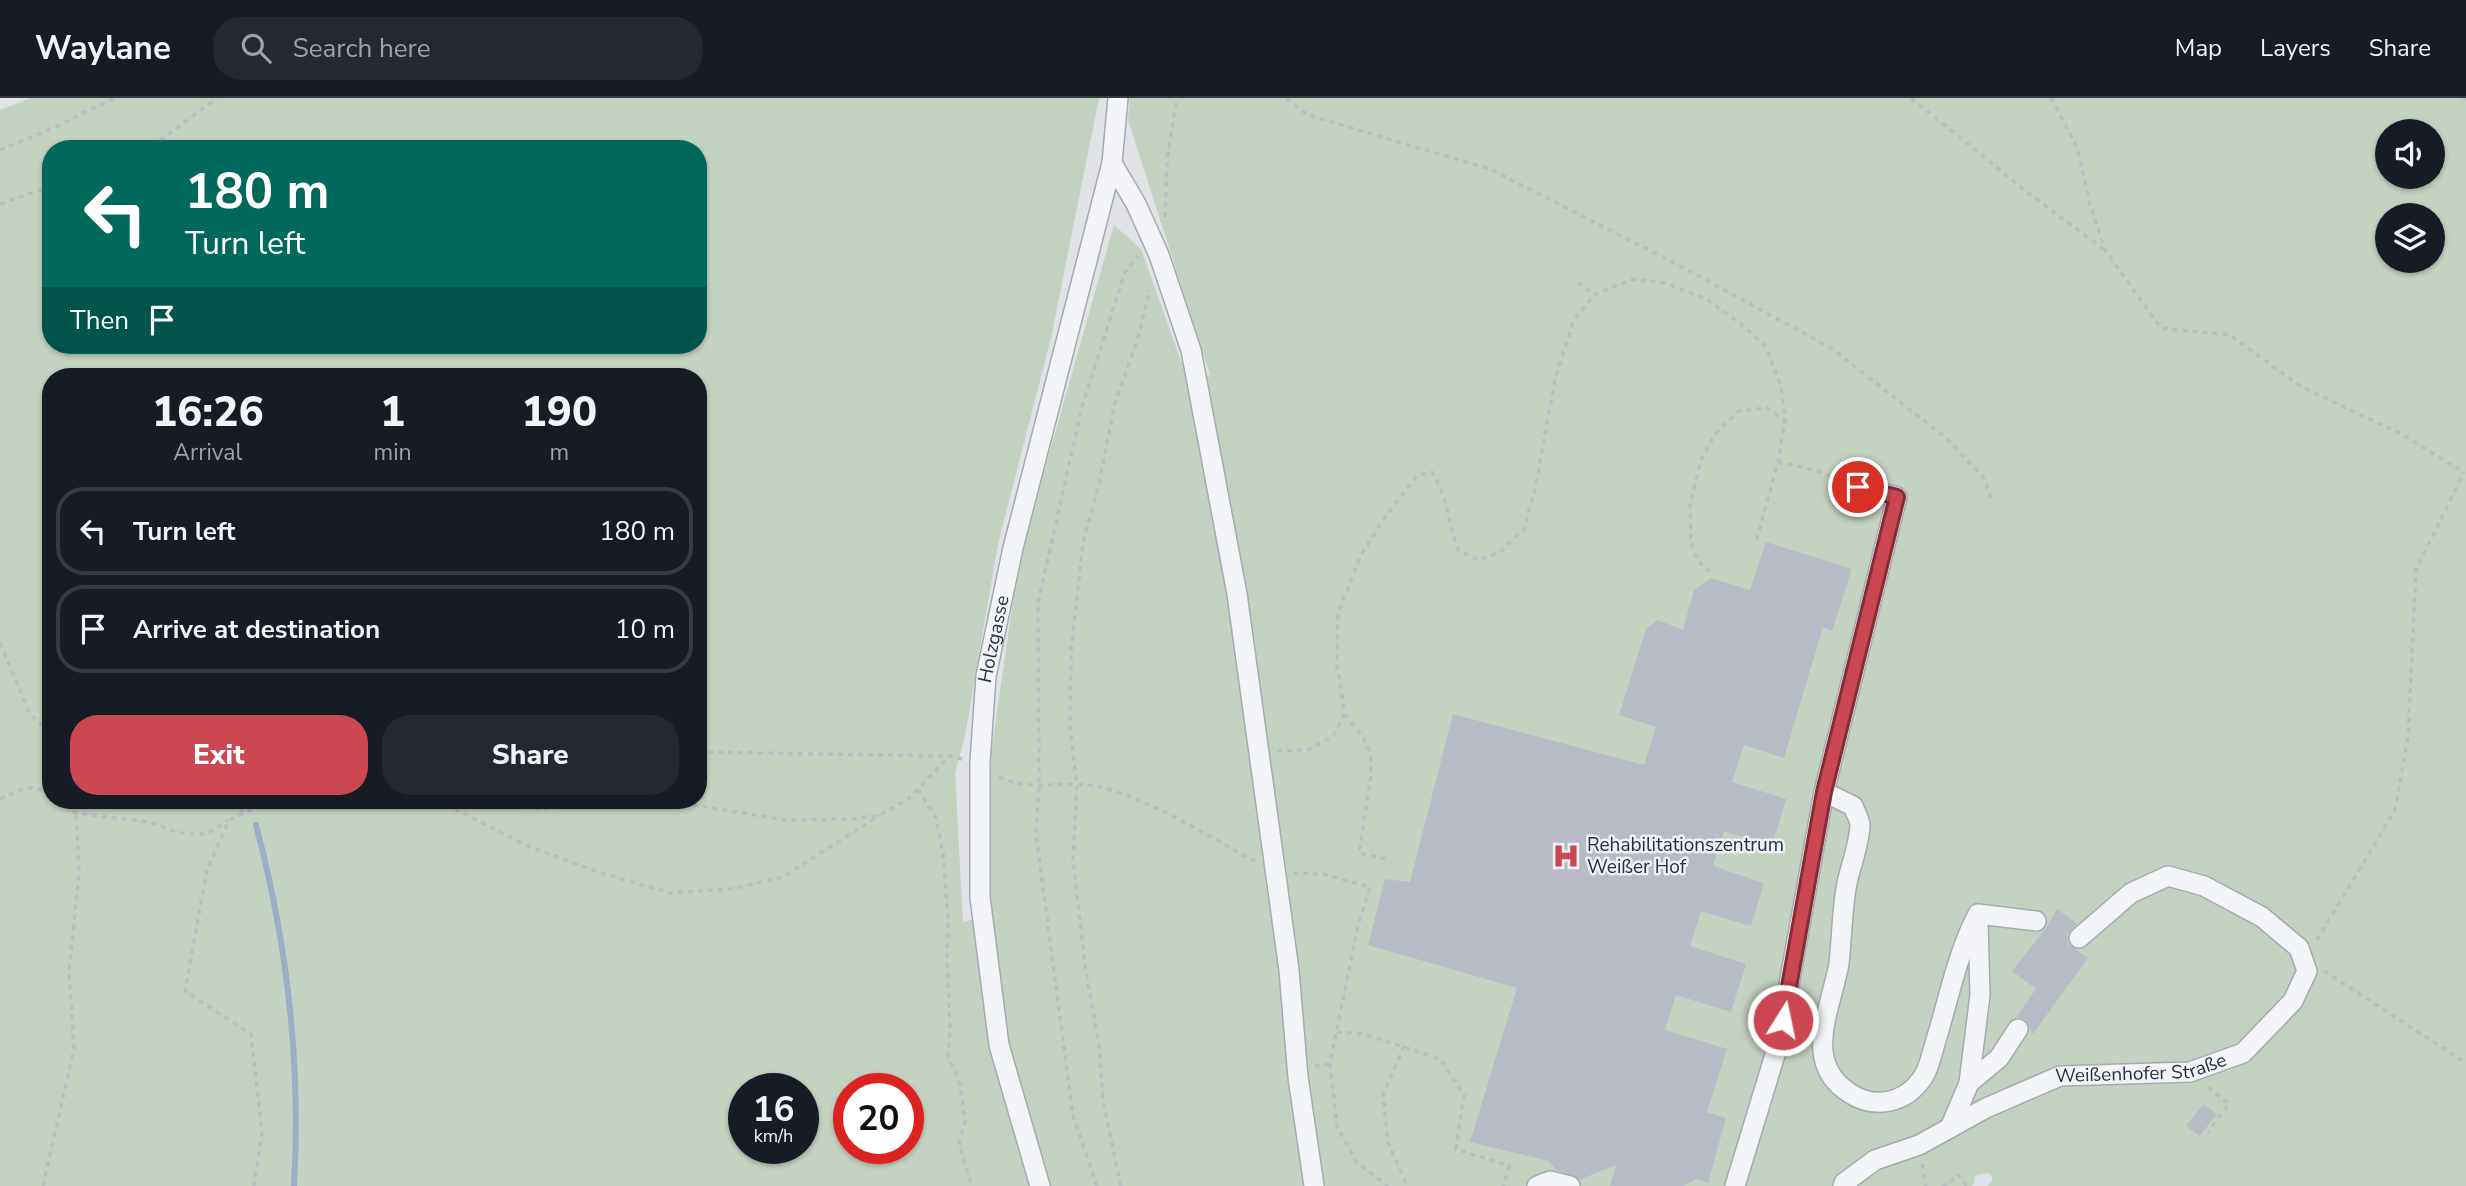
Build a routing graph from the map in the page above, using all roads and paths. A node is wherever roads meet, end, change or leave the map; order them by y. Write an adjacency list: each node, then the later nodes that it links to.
1 (114, 98): 9 (path)
2 (217, 98): 8 (path)
3 (1118, 98): 10 (street, Holzgasse)
4 (1177, 98): 13 (path)
5 (1286, 98): 22 (path)
6 (1911, 98): 15 (path)
7 (2050, 98): 15 (path)
8 (161, 140)
9 (0, 150)
10 (1112, 163): 14 (street); 30 (street, Holzgasse)
11 (42, 189): 12 (path)
12 (0, 204)
13 (1165, 220)
14 (1155, 247): 28 (street); 31 (path); 32 (path)
15 (2105, 250): 20 (path)
16 (1578, 282): 17 (path)
17 (1594, 295): 18 (path); 26 (path)
18 (1785, 420): 19 (path); 24 (path)
19 (1777, 462): 21 (path); 23 (path)
20 (2465, 472): 49 (path)
21 (1858, 487): 35 (street)
22 (1993, 503)
23 (1756, 542)
24 (1710, 572)
25 (0, 643): 27 (path)
26 (1345, 714): 28 (path); 44 (path)
27 (42, 725)
28 (1257, 751): 45 (street)
29 (707, 752): 34 (path)
30 (979, 762): 32 (path); 62 (street, Holzgasse)
31 (1077, 785): 32 (path); 45 (path); 64 (path)
32 (1039, 786): 63 (path)
33 (42, 789): 36 (path)
34 (918, 789): 42 (path); 61 (path)
35 (1824, 792): 46 (street); 71 (street)
36 (0, 799)
37 (707, 807): 42 (path)
38 (70, 809): 41 (path)
39 (245, 809): 43 (path)
40 (456, 809): 42 (path)
41 (76, 813): 43 (path); 59 (path)
42 (880, 815)
43 (229, 820): 60 (path)
44 (1390, 860)
45 (1275, 872): 51 (path); 65 (street)
46 (1978, 914): 47 (street); 55 (street)
47 (2036, 920)
48 (2079, 938): 49 (street)
49 (2304, 960): 53 (path); 54 (street, Weißenhofer Straße)
50 (2018, 1029): 55 (street)
51 (1336, 1032): 52 (path); 66 (path)
52 (1404, 1046): 67 (path); 68 (path)
53 (2466, 1063)
54 (2190, 1072): 56 (street, Weißenhofer Straße); 57 (path)
55 (1969, 1083): 56 (street)
56 (1950, 1128): 72 (street, Weißenhofer Straße)
57 (2208, 1132)
58 (1967, 1185): 73 (path)
59 (43, 1186)
60 (254, 1186)
61 (972, 1186)
62 (1040, 1186)
63 (1097, 1186)
64 (1121, 1186)
65 (1314, 1186)
66 (1388, 1186)
67 (1407, 1186)
68 (1503, 1186)
69 (1537, 1186): 70 (street)
70 (1570, 1186)
71 (1735, 1186)
72 (1843, 1186)
73 (1942, 1186)

